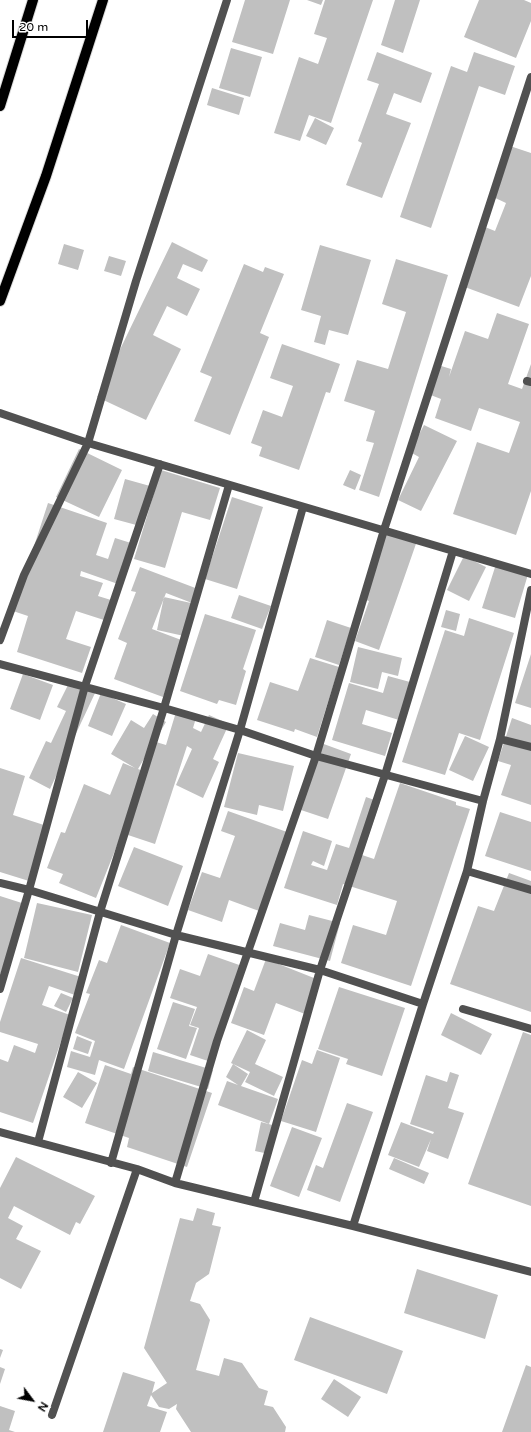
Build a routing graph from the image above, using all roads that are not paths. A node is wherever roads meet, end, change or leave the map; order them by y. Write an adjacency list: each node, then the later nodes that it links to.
1 (34, 0): 5 (main road)
2 (102, 0): 6 (main road)
3 (227, 0): 8 (street)
4 (531, 77): 12 (street)
5 (0, 106)
6 (0, 301)
7 (0, 413): 8 (street)
8 (88, 443): 9 (street); 16 (street)
9 (160, 464): 10 (street); 18 (street)
10 (229, 485): 11 (street); 19 (street)
11 (303, 507): 12 (street); 20 (street)
12 (384, 530): 13 (street); 23 (street)
13 (453, 551): 14 (street); 24 (street)
14 (531, 574)
15 (531, 590): 21 (street)
16 (0, 640)
17 (0, 664): 18 (street)
18 (85, 686): 19 (street); 28 (street)
19 (164, 708): 20 (street); 30 (street)
20 (240, 730): 23 (street); 31 (street)
21 (500, 740): 22 (street); 25 (street)
22 (531, 747)
23 (316, 756): 24 (street); 32 (street)
24 (385, 775): 25 (street); 33 (street)
25 (483, 801): 26 (street)
26 (467, 871): 29 (street); 35 (street)
27 (0, 883): 28 (street)
28 (29, 890): 30 (street); 34 (street)
29 (531, 890)
30 (100, 912): 31 (street); 39 (street)
31 (176, 935): 32 (street); 40 (street)
32 (247, 952): 33 (street); 42 (street)
33 (320, 970): 35 (street); 43 (street)
34 (0, 989)
35 (423, 1004): 44 (street)
36 (463, 1009): 37 (street)
37 (531, 1029)
38 (0, 1132): 39 (street)
39 (38, 1142): 40 (street)
40 (111, 1162): 41 (street)
41 (137, 1170): 42 (street); 46 (street)
42 (175, 1183): 43 (street)
43 (254, 1202): 44 (street)
44 (353, 1226): 45 (street)
45 (531, 1272)
46 (52, 1415)

